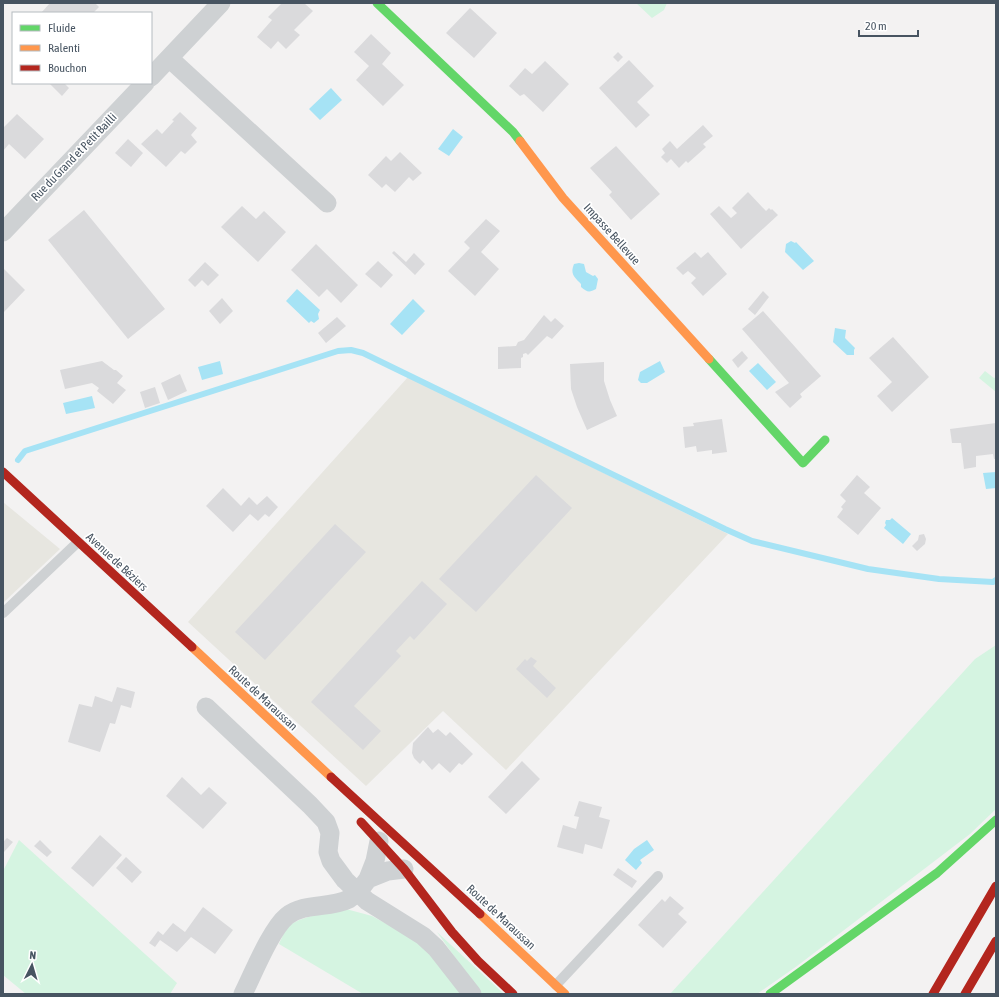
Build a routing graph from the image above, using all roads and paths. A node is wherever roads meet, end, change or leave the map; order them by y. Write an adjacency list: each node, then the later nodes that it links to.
1 (221, 3): 3 (street)
2 (377, 3): 8 (main road, Impasse Bellevue)
3 (169, 58): 4 (street); 6 (street)
4 (152, 76)
5 (144, 84): 7 (street, Rue du Grand et Petit Bailli)
6 (327, 203)
7 (3, 232)
8 (825, 440)
9 (3, 472): 10 (main road, Avenue de Béziers)
10 (78, 542): 11 (lane); 12 (main road, Avenue de Béziers)
11 (3, 614)
12 (214, 670): 14 (main road, Route de Maraussan); 23 (main road, Route de Maraussan)
13 (206, 707): 20 (street)
14 (319, 778)
15 (357, 818): 17 (main road)
16 (996, 820): 28 (main road)
17 (379, 841): 18 (main road); 20 (street)
18 (404, 869): 20 (street); 26 (main road)
19 (658, 876): 23 (lane)
20 (362, 886): 24 (street); 25 (street)
21 (996, 886): 29 (main road)
22 (996, 941): 30 (main road)
23 (556, 985): 27 (main road, Route de Maraussan)
24 (243, 994)
25 (472, 994)
26 (513, 994)
27 (565, 994)
28 (770, 994)
29 (934, 994)
30 (965, 994)

